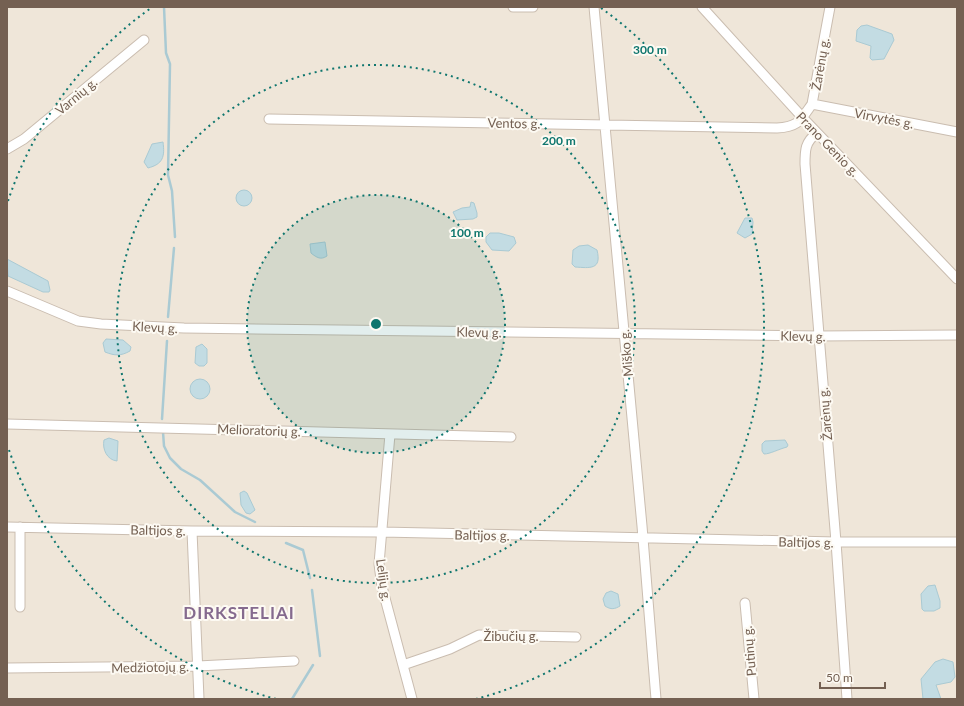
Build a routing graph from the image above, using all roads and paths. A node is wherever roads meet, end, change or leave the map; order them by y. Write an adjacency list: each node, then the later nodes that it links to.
1 (513, 7): 2 (street)
2 (533, 7)
3 (594, 7): 10 (street, Miško g.)
4 (702, 7): 8 (street, Prano Genio g.)
5 (830, 7): 7 (street, Žarėnų g.)
6 (144, 40): 13 (street, Varnių g.)
7 (812, 104): 8 (street, Žarėnų g.); 11 (street, Virvytės g.)
8 (803, 118): 10 (street, Ventos g.); 12 (street, Prano Genio g.)
9 (270, 119): 10 (street, Ventos g.)
10 (606, 124): 16 (street, Miško g.)
11 (957, 132)
12 (817, 133): 14 (street, Prano Genio g.); 18 (street, Žarėnų g.)
13 (7, 149)
14 (957, 279)
15 (7, 291): 16 (street, Klevų g.)
16 (624, 334): 18 (street, Klevų g.); 26 (street, Miško g.)
17 (957, 335): 18 (street, Klevų g.)
18 (818, 336): 27 (street, Žarėnų g.)
19 (7, 424): 20 (street, Melioratorių g.)
20 (390, 434): 21 (street, Melioratorių g.); 25 (street, Lelijų g.)
21 (511, 437)
22 (7, 527): 23 (street, Baltijos g.)
23 (20, 527): 24 (street, Baltijos g.); 30 (street)
24 (192, 531): 25 (street, Baltijos g.); 34 (street)
25 (382, 532): 26 (street, Baltijos g.); 33 (street, Lelijų g.)
26 (643, 539): 27 (street, Baltijos g.); 38 (street, Miško g.)
27 (836, 542): 28 (street, Baltijos g.); 40 (street, Žarėnų g.)
28 (957, 542)
29 (745, 603): 39 (street, Putinų g.)
30 (20, 607)
31 (576, 637): 33 (street, Žibučių g.)
32 (294, 661): 34 (street, Medžiotojų g.)
33 (403, 665): 37 (street, Lelijų g.)
34 (198, 666): 35 (street, Medžiotojų g.); 36 (street)
35 (7, 668)
36 (199, 699)
37 (412, 699)
38 (656, 699)
39 (754, 699)
40 (847, 699)

